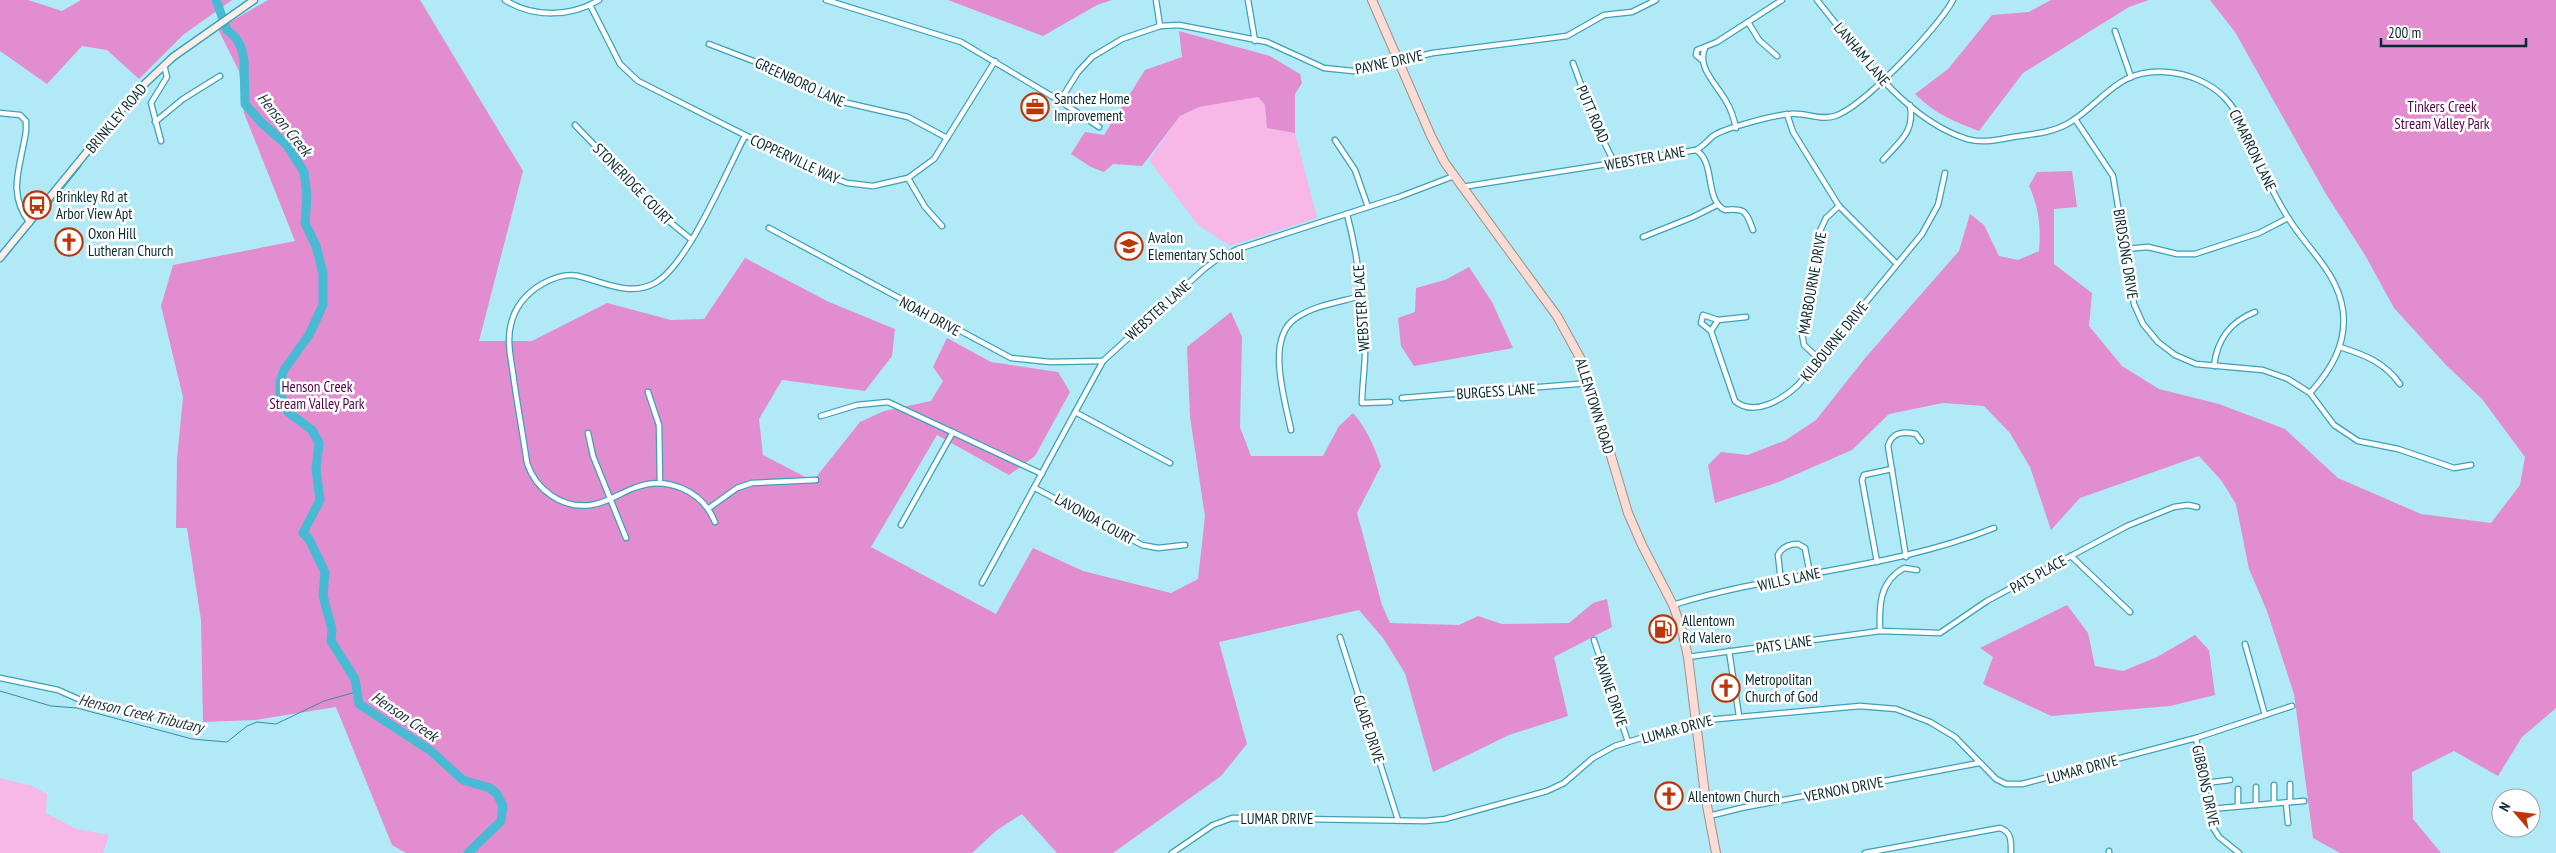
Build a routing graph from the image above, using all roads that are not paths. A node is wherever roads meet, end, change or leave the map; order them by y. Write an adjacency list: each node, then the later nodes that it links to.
1 (254, 0): 22 (main road, BRINKLEY ROAD)
2 (505, 0): 12 (street)
3 (599, 0): 12 (street)
4 (826, 0): 20 (street)
5 (1156, 0): 14 (street)
6 (1248, 0): 16 (street)
7 (1372, 0): 19 (main road, ALLENTOWN ROAD)
8 (1656, 0): 19 (street, PAYNE DRIVE)
9 (1782, 0): 13 (street)
10 (1817, 0): 25 (street, LANHAM LANE)
11 (1953, 0): 25 (street, WEBSTER LANE)
12 (590, 5): 36 (street, COPPERVILLE WAY)
13 (1748, 22): 18 (street); 34 (street)
14 (1160, 26): 16 (street, PAYNE DRIVE); 26 (street, PAYNE DRIVE)
15 (2115, 30): 24 (street)
16 (1255, 41): 19 (street, PAYNE DRIVE)
17 (709, 44): 37 (street, GREENBORO LANE)
18 (1777, 56)
19 (1397, 60): 44 (main road, ALLENTOWN ROAD)
20 (995, 61): 26 (street); 37 (street, COPPERVILLE WAY)
21 (1573, 63): 42 (street, PUTT ROAD)
22 (164, 65): 31 (street); 52 (main road, BRINKLEY ROAD)
23 (220, 76): 31 (street)
24 (2131, 77): 30 (street, CIMARRON LANE); 51 (street, CIMARRON LANE)
25 (1883, 81): 27 (street, LANHAM LANE); 29 (street, WEBSTER LANE)
26 (1060, 101): 33 (street)
27 (1912, 106): 35 (street, LANHAM LANE); 41 (street)
28 (0, 113): 52 (street)
29 (1787, 114): 34 (street, WEBSTER LANE); 48 (street)
30 (2075, 118): 35 (street, CIMARRON LANE); 58 (street, BIRDSONG DRIVE)
31 (155, 122): 39 (street)
32 (575, 125): 57 (street, STONERIDGE COURT)
33 (1099, 127)
34 (1736, 128): 40 (street, WEBSTER LANE)
35 (1947, 131)
36 (745, 136): 45 (street, COPPERVILLE WAY); 57 (street)
37 (947, 138): 45 (street, COPPERVILLE WAY)
38 (1335, 140): 49 (street)
39 (161, 141)
40 (1696, 150): 42 (street, WEBSTER LANE); 47 (street)
41 (1883, 160)
42 (1615, 164): 46 (street, WEBSTER LANE)
43 (1945, 173): 60 (street, KILBOURNE DRIVE)
44 (1454, 176): 46 (main road, ALLENTOWN ROAD); 49 (street, WEBSTER LANE)
45 (908, 178): 53 (street)
46 (1461, 187): 70 (main road, ALLENTOWN ROAD)
47 (1717, 205): 55 (street); 56 (street)
48 (1839, 206): 60 (street); 67 (street, MARBOURNE DRIVE)
49 (1368, 207): 50 (street, WEBSTER LANE)
50 (1347, 214): 61 (street, WEBSTER PLACE); 68 (street, WEBSTER LANE)
51 (2288, 218): 58 (street); 66 (street, CIMARRON LANE)
52 (30, 223): 59 (main road, BRINKLEY ROAD)
53 (942, 226)
54 (769, 228): 68 (street, NOAH DRIVE)
55 (1753, 230)
56 (1643, 238)
57 (692, 240): 89 (street)
58 (2126, 248): 69 (street, BIRDSONG DRIVE)
59 (0, 258)
60 (1897, 264): 67 (street, KILBOURNE DRIVE)
61 (1361, 296): 75 (street, WEBSTER PLACE); 78 (street)
62 (2255, 312): 69 (street)
63 (1746, 317): 64 (street, KILBOURNE DRIVE)
64 (1718, 320): 65 (street); 65 (street, KILBOURNE DRIVE)
65 (1711, 331): 67 (street, KILBOURNE DRIVE)
66 (2340, 348): 71 (street); 73 (street, CIMARRON LANE)
67 (1819, 359)
68 (1103, 361): 76 (street, WEBSTER LANE)
69 (2214, 366): 73 (street, BIRDSONG DRIVE)
70 (1591, 383): 74 (street, BURGESS LANE); 104 (main road, ALLENTOWN ROAD)
71 (2400, 384)
72 (648, 392): 87 (street)
73 (2310, 393): 83 (street, BIRDSONG DRIVE)
74 (1402, 398)
75 (1390, 402)
76 (1075, 412): 82 (street); 85 (street, WEBSTER LANE)
77 (821, 416): 79 (street)
78 (1291, 430)
79 (953, 432): 85 (street); 93 (street)
80 (588, 433): 89 (street)
81 (1921, 441): 84 (street)
82 (1170, 464)
83 (2471, 465)
84 (1892, 469): 98 (street); 99 (street)
85 (1042, 474): 88 (street, WEBSTER LANE)
86 (816, 480): 91 (street)
87 (660, 483): 89 (street); 91 (street)
88 (1035, 488): 96 (street, LAVONDA COURT); 103 (street, WEBSTER LANE)
89 (611, 499): 95 (street)
90 (2197, 507): 97 (street, PATS PLACE)
91 (709, 508): 92 (street)
92 (716, 522)
93 (901, 525)
94 (1994, 528): 98 (street, WILLS LANE)
95 (626, 538)
96 (1185, 545)
97 (2071, 556): 105 (street); 106 (street, PATS PLACE)
98 (1906, 557): 99 (street, WILLS LANE)
99 (1877, 562): 101 (street, WILLS LANE)
100 (1917, 570): 106 (street)
101 (1810, 574): 102 (street, WILLS LANE); 102 (street)
102 (1781, 580): 104 (street, WILLS LANE)
103 (982, 583)
104 (1673, 605): 111 (main road, ALLENTOWN ROAD)
105 (2130, 612)
106 (1880, 631): 110 (street, PATS LANE)
107 (1340, 638): 134 (street, GLADE DRIVE)
108 (1594, 640): 119 (street, RAVINE DRIVE)
109 (2245, 644): 115 (street)
110 (1729, 651): 111 (street, PATS LANE); 116 (street)
111 (1688, 657): 117 (main road, ALLENTOWN ROAD)
112 (0, 678): 114 (street)
113 (2292, 706): 115 (street, LUMAR DRIVE)
114 (118, 711)
115 (2264, 714): 118 (street, LUMAR DRIVE)
116 (1739, 716): 117 (street, LUMAR DRIVE); 120 (street, LUMAR DRIVE)
117 (1696, 721): 119 (street, LUMAR DRIVE); 133 (main road, ALLENTOWN ROAD)
118 (2196, 738): 120 (street, LUMAR DRIVE); 122 (street, GIBBONS DRIVE)
119 (1628, 742): 134 (street, LUMAR DRIVE)
120 (1979, 763): 133 (street, VERNON DRIVE)
121 (2230, 780): 122 (street)
122 (2205, 782): 132 (street, GIBBONS DRIVE)
123 (2290, 784): 128 (street)
124 (2274, 785): 129 (street)
125 (2256, 787): 130 (street)
126 (2238, 789): 131 (street)
127 (2304, 801): 128 (street)
128 (2288, 802): 129 (street); 135 (street)
129 (2274, 804): 130 (street)
130 (2256, 805): 131 (street)
131 (2238, 806): 132 (street)
132 (2210, 809): 140 (street, GIBBONS DRIVE)
133 (1709, 816): 137 (main road, ALLENTOWN ROAD)
134 (1398, 820): 136 (street, LUMAR DRIVE)
135 (2288, 823)
136 (1172, 853)
137 (1716, 853)
138 (1866, 853): 139 (street)
139 (2011, 853)
140 (2239, 853)

